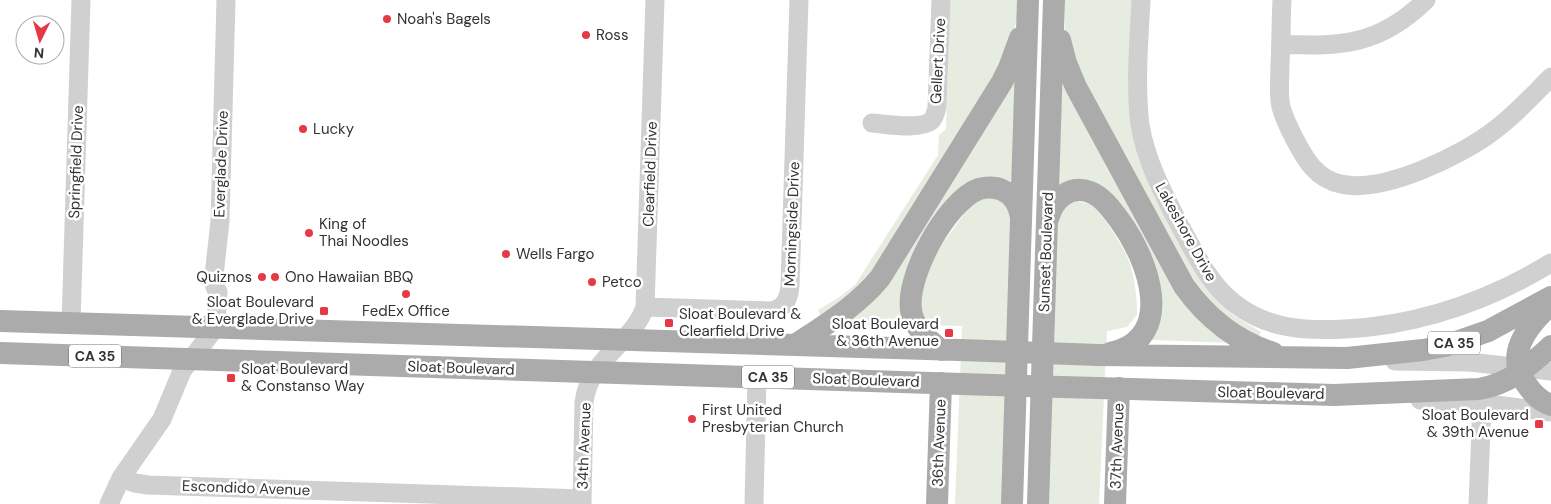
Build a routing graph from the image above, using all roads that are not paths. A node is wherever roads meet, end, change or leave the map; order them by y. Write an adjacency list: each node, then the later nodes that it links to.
1 (81, 0): 21 (street, Springfield Drive)
2 (226, 0): 22 (street, Everglade Drive)
3 (655, 0): 19 (street, Clearfield Drive)
4 (799, 0): 19 (street, Morningside Drive)
5 (941, 0): 13 (street, Gellert Drive)
6 (1028, 0): 14 (main road, Sunset Boulevard); 24 (main road)
7 (1055, 0): 15 (main road, Sunset Boulevard); 29 (main road)
8 (1141, 0): 16 (street, Lakeshore Drive)
9 (1282, 0): 11 (street)
10 (1426, 0): 11 (street)
11 (1281, 44): 12 (street)
12 (1551, 77)
13 (872, 124)
14 (1021, 219): 26 (main road); 47 (main road, Sunset Boulevard)
15 (1048, 220): 28 (main road); 48 (main road, Sunset Boulevard)
16 (1551, 263)
17 (1551, 297): 30 (main road, CA 35)
18 (1551, 305): 32 (main road)
19 (645, 308): 23 (street, Clearfield Drive)
20 (0, 321): 21 (main road, CA 35)
21 (71, 323): 22 (main road, CA 35)
22 (216, 328): 23 (main road, CA 35); 31 (street)
23 (622, 340): 24 (main road, CA 35); 33 (street, 34th Avenue)
24 (795, 345): 26 (main road, CA 35)
25 (1551, 346): 32 (main road, CA 35)
26 (950, 350): 28 (main road, CA 35, bridge)
27 (0, 353): 31 (main road, Sloat Boulevard / CA 35)
28 (1098, 355): 29 (main road, CA 35)
29 (1291, 358): 30 (main road, CA 35)
30 (1347, 358): 32 (street)
31 (190, 359): 33 (main road, Sloat Boulevard / CA 35); 42 (street)
32 (1521, 369): 34 (street); 38 (main road, CA 35); 40 (main road)
33 (595, 372): 35 (main road, Sloat Boulevard / CA 35); 43 (street, 34th Avenue)
34 (1551, 372)
35 (757, 377): 36 (main road, Sloat Boulevard / CA 35); 45 (street)
36 (950, 383): 37 (main road, Sloat Boulevard / CA 35, bridge); 46 (main road, 36th Avenue)
37 (1109, 388): 38 (main road, Sloat Boulevard / CA 35); 49 (main road, 37th Avenue)
38 (1334, 395): 39 (street, Sloat Boulevard)
39 (1482, 404): 41 (street, Sloat Boulevard); 50 (street)
40 (1551, 405)
41 (1551, 412)
42 (121, 478): 43 (street, Escondido Avenue); 44 (street)
43 (582, 502)
44 (109, 504)
45 (754, 504)
46 (937, 504)
47 (1012, 504)
48 (1038, 504)
49 (1115, 504)
50 (1478, 504)

